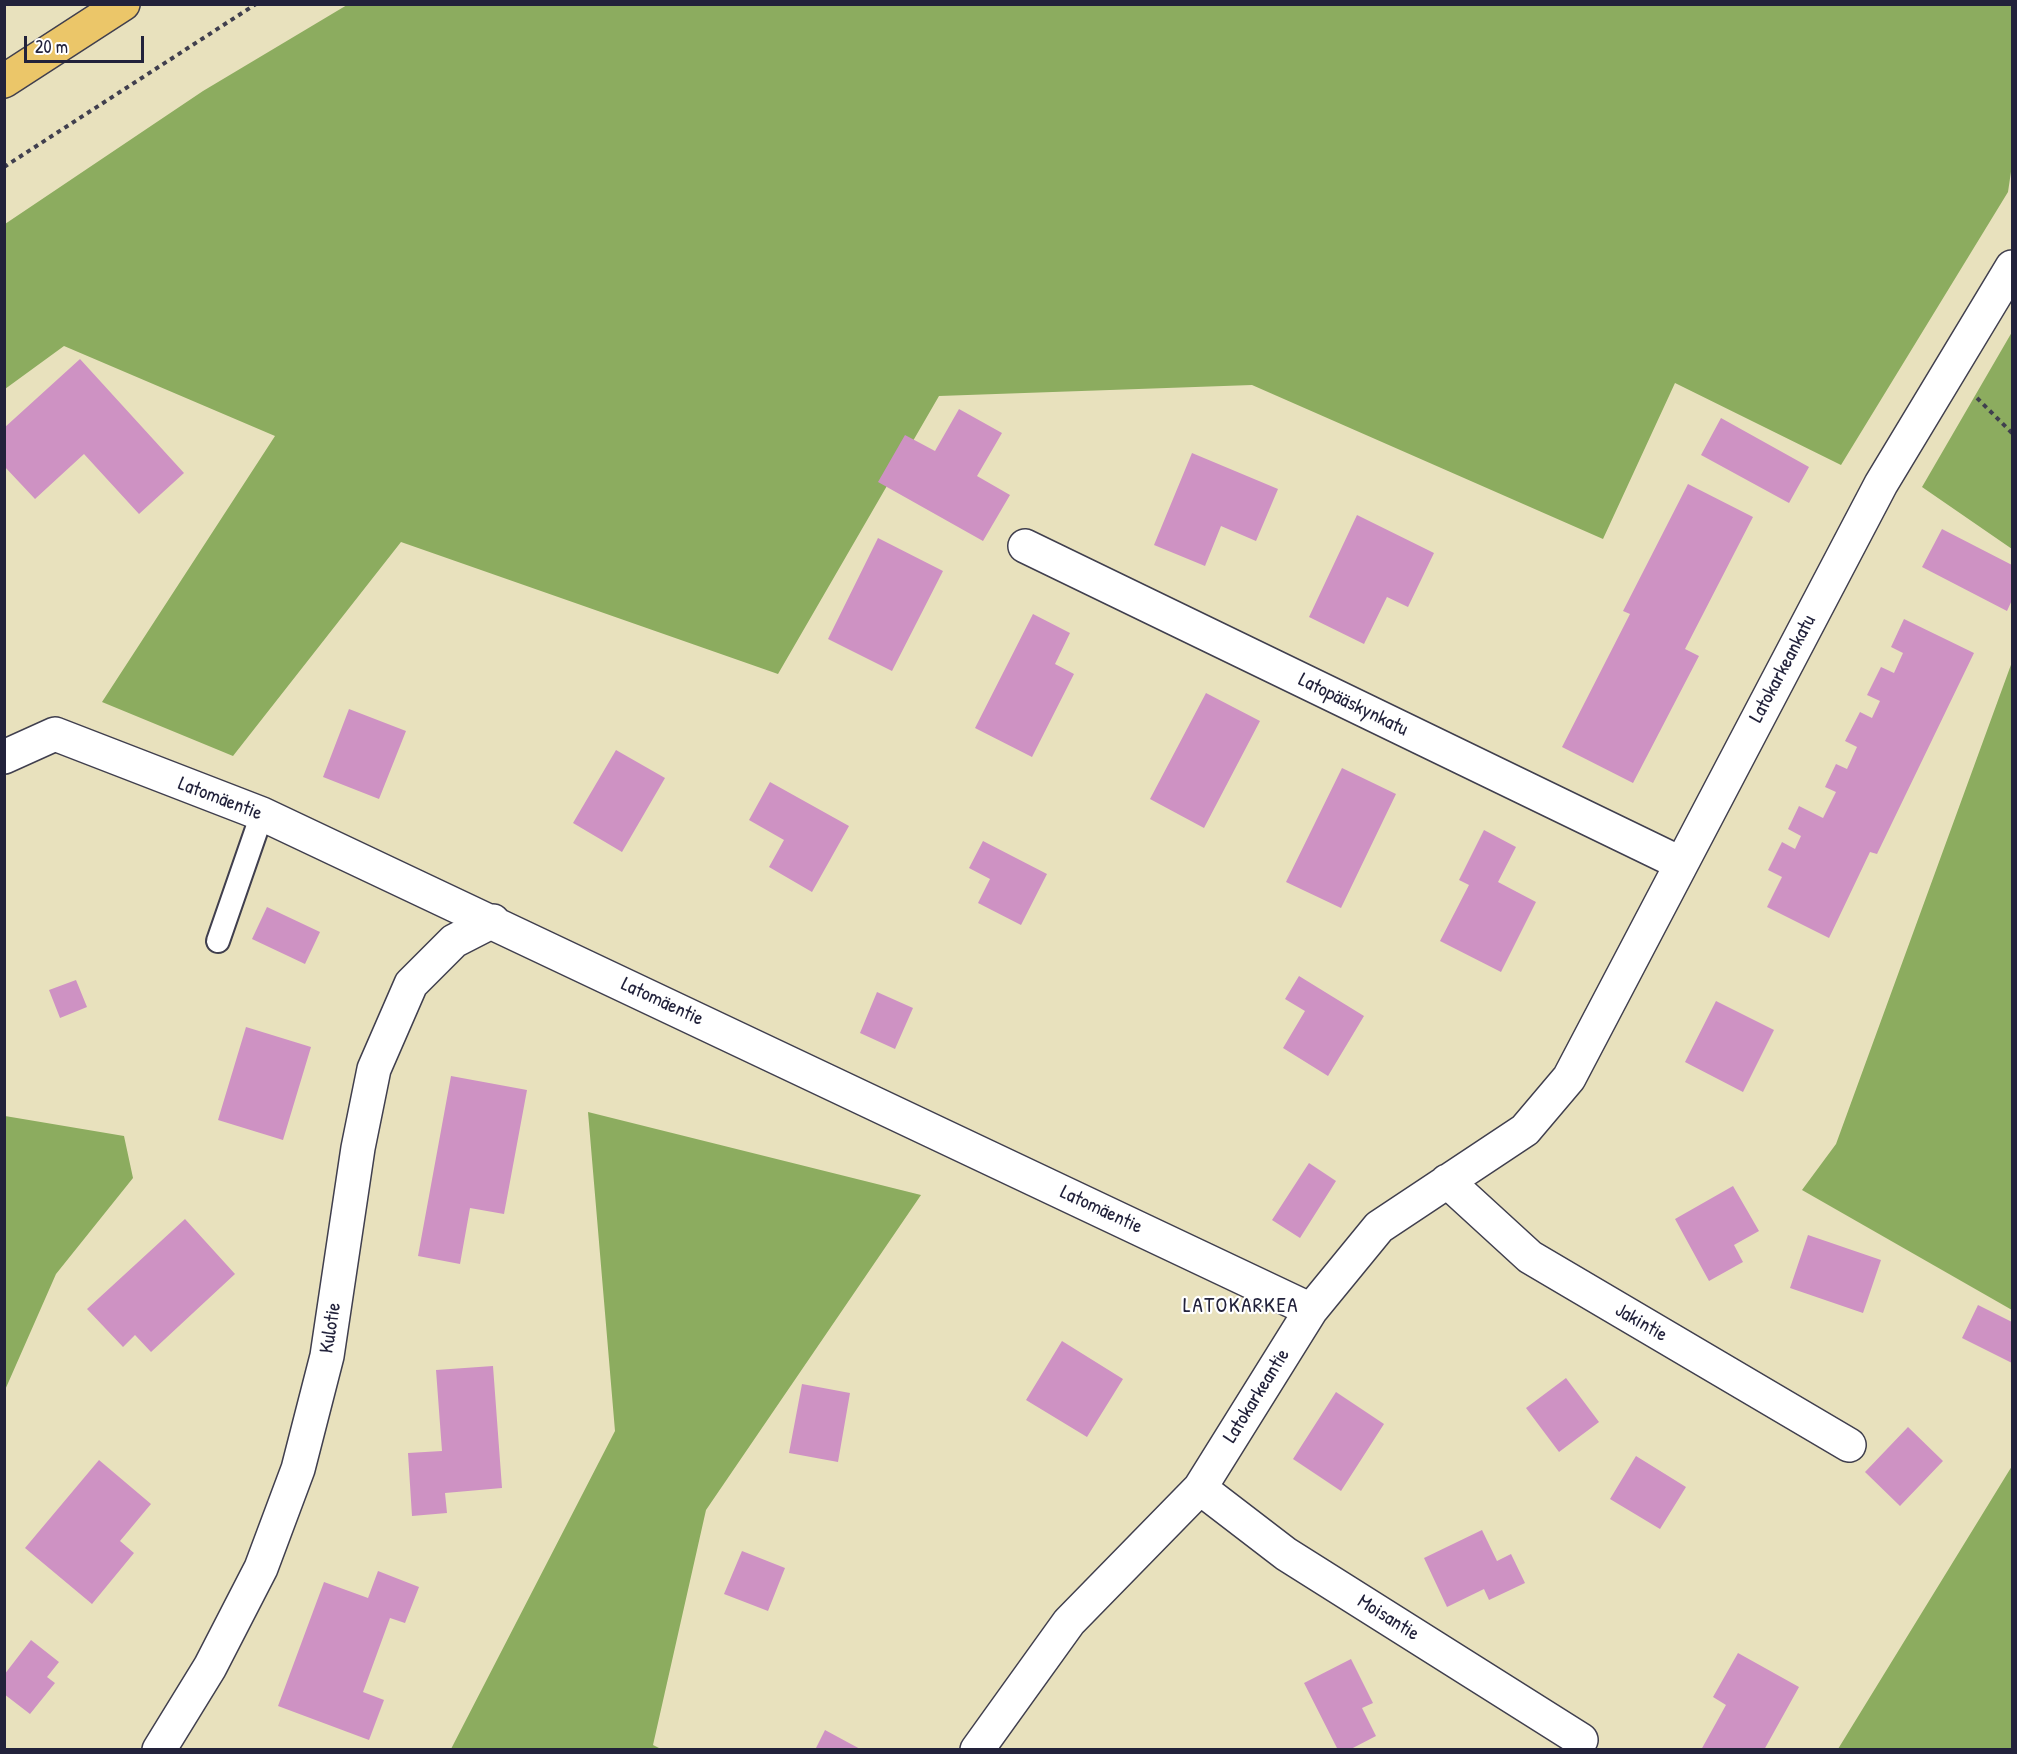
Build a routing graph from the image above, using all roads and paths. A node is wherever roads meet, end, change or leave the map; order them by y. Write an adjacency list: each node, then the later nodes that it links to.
1 (123, 4): 3 (highway)
2 (256, 4): 4 (path)
3 (4, 81)
4 (4, 167)
5 (2013, 267): 6 (street, Latokarkeankatu)
6 (1949, 369): 7 (path); 11 (street, Latokarkeankatu)
7 (2013, 433)
8 (1025, 546): 11 (street, Latopääskynkatu)
9 (4, 757): 10 (street, Latomäentie)
10 (262, 814): 12 (street, Latomäentie); 13 (lane)
11 (1680, 864): 14 (street, Latokarkeankatu)
12 (493, 921): 16 (street, Latomäentie); 20 (street, Kulotie)
13 (218, 940)
14 (1569, 1078): 15 (street, Latokarkeantie)
15 (1447, 1181): 16 (street, Latokarkeantie); 17 (street, Jakintie)
16 (1311, 1310): 18 (street, Latokarkeantie)
17 (1849, 1445)
18 (1200, 1488): 19 (street, Moisantie); 21 (street, Latokarkeantie)
19 (1581, 1740)
20 (159, 1749)
21 (977, 1749)

